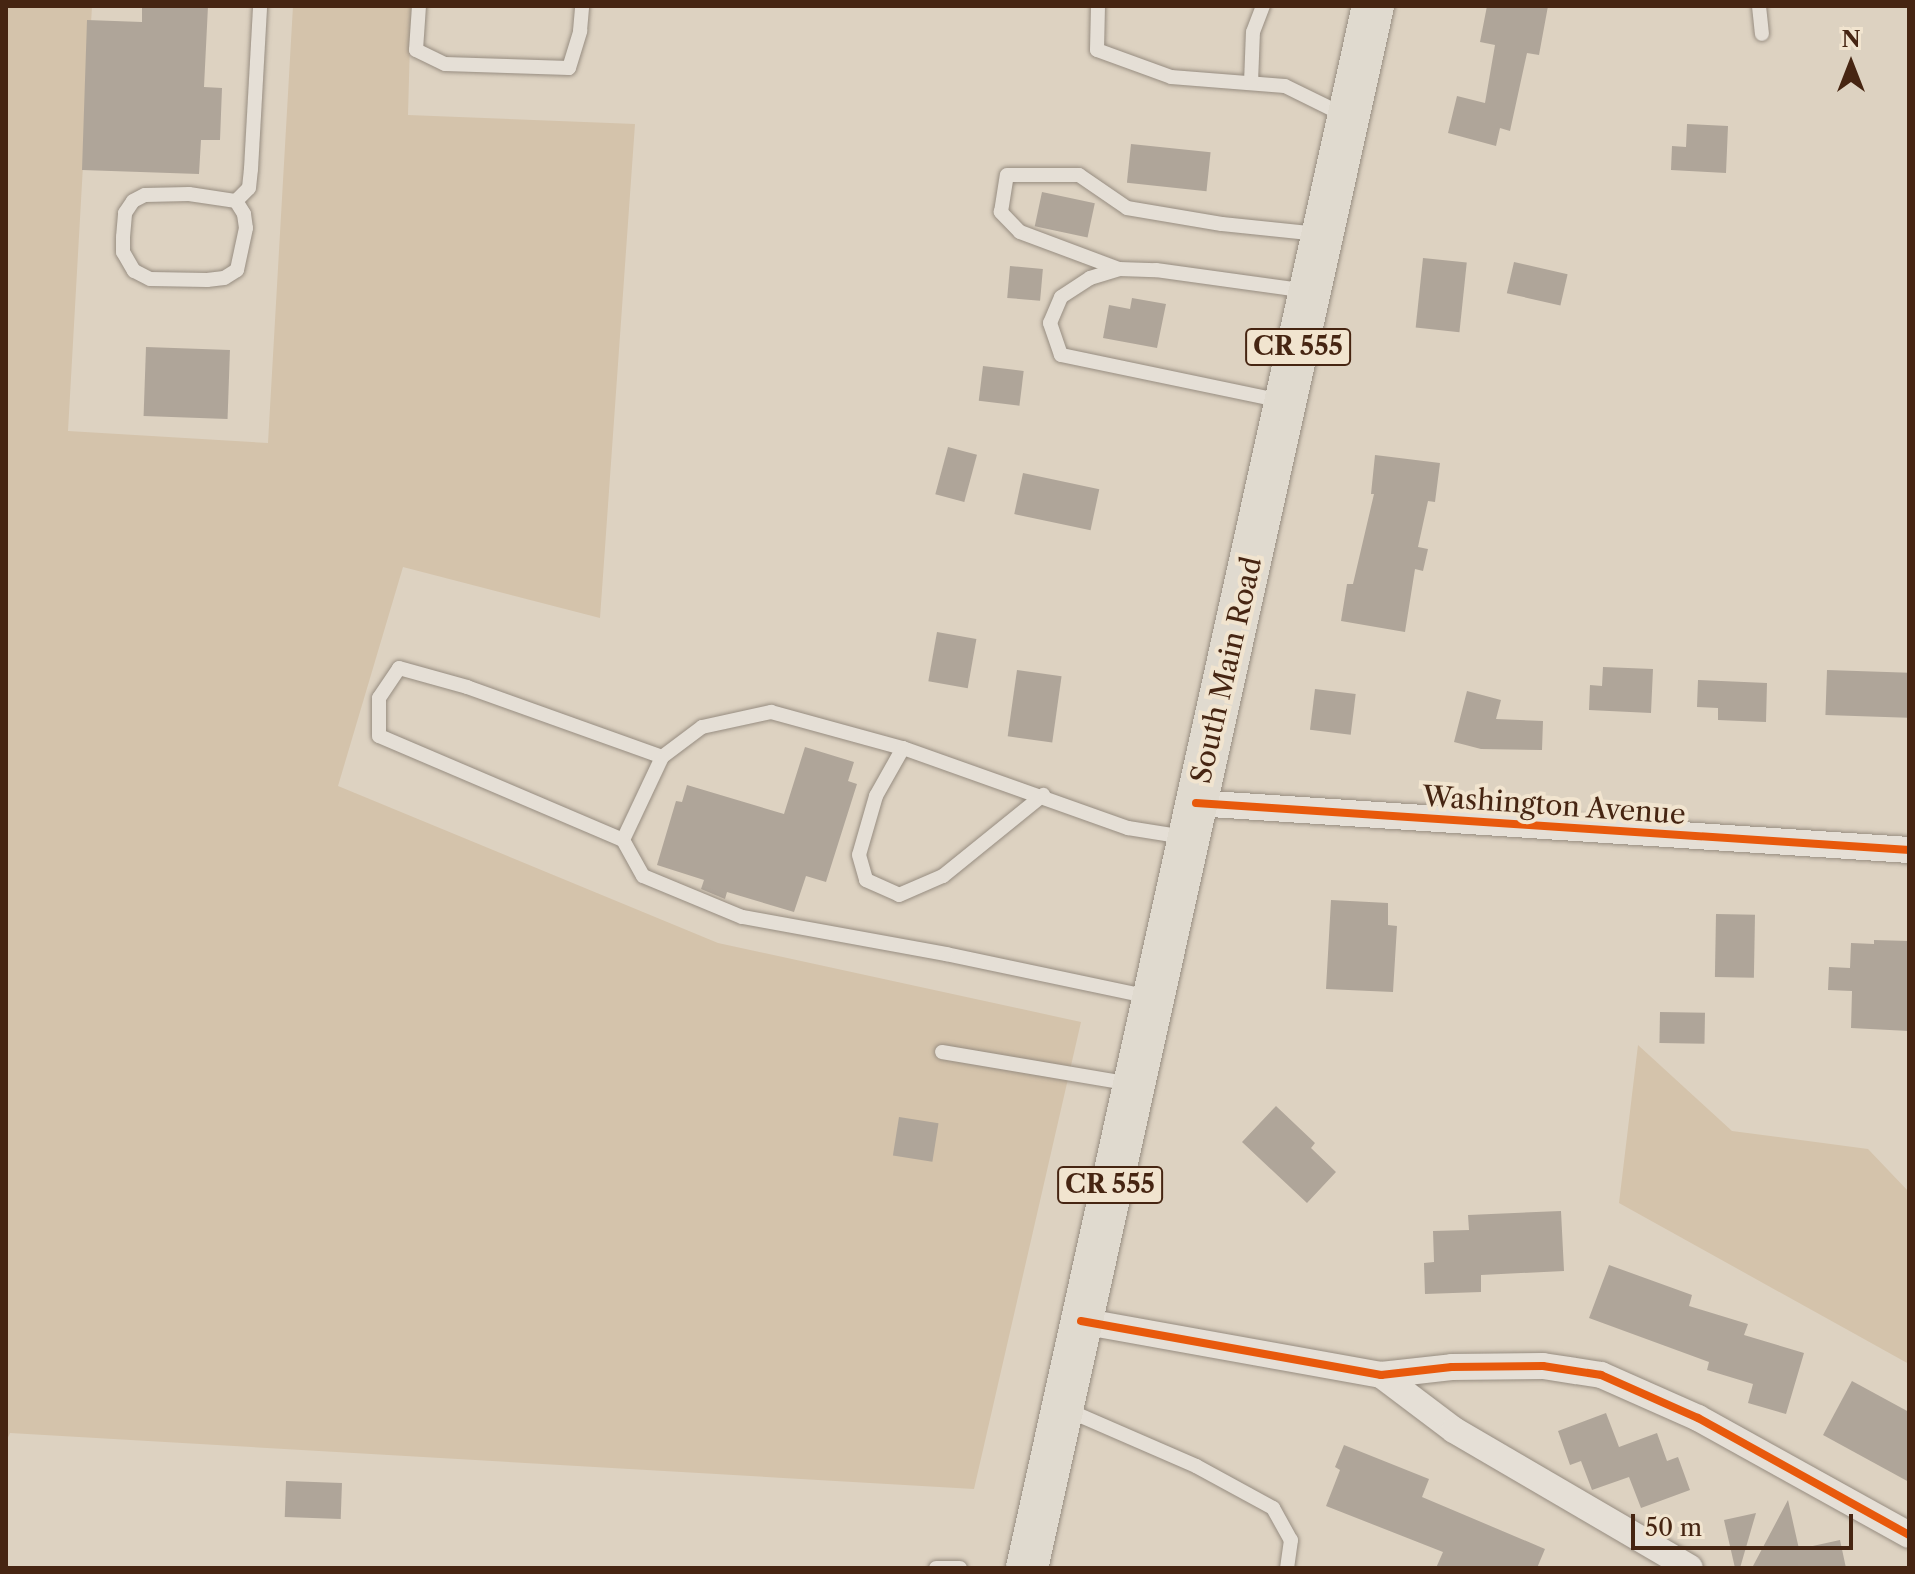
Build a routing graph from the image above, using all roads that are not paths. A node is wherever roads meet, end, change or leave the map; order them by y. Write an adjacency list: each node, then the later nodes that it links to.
1 (260, 6): 11 (lane)
2 (419, 6): 3 (lane)
3 (582, 6)
4 (1098, 6): 9 (lane)
5 (1263, 6): 9 (lane)
6 (1373, 6): 10 (main road, South Main Road / CR 555)
7 (1759, 6): 8 (lane)
8 (1762, 34)
9 (1251, 83): 10 (lane)
10 (1348, 117): 12 (main road, South Main Road / CR 555)
11 (236, 201): 11 (lane)
12 (1323, 235): 13 (lane); 14 (main road, South Main Road / CR 555)
13 (1119, 269): 14 (lane); 15 (lane)
14 (1310, 291): 15 (main road, South Main Road / CR 555)
15 (1286, 402): 19 (main road, South Main Road / CR 555)
16 (903, 748): 17 (lane); 18 (lane); 18 (lane)
17 (662, 757): 20 (lane); 20 (lane)
18 (1043, 795): 19 (lane)
19 (1192, 821): 21 (street, Washington Avenue); 22 (main road, South Main Road / CR 555)
20 (623, 840): 22 (lane)
21 (1909, 850)
22 (1151, 997): 24 (main road, South Main Road / CR 555)
23 (942, 1052): 24 (lane)
24 (1133, 1084): 25 (main road, South Main Road / CR 555)
25 (1081, 1321): 26 (street); 27 (main road, South Main Road / CR 555)
26 (1381, 1375): 28 (street); 33 (street)
27 (1062, 1408): 31 (main road, South Main Road / CR 555); 32 (lane)
28 (1909, 1535)
29 (936, 1568): 30 (lane)
30 (960, 1568)
31 (1027, 1568)
32 (1287, 1568)
33 (1690, 1568)

